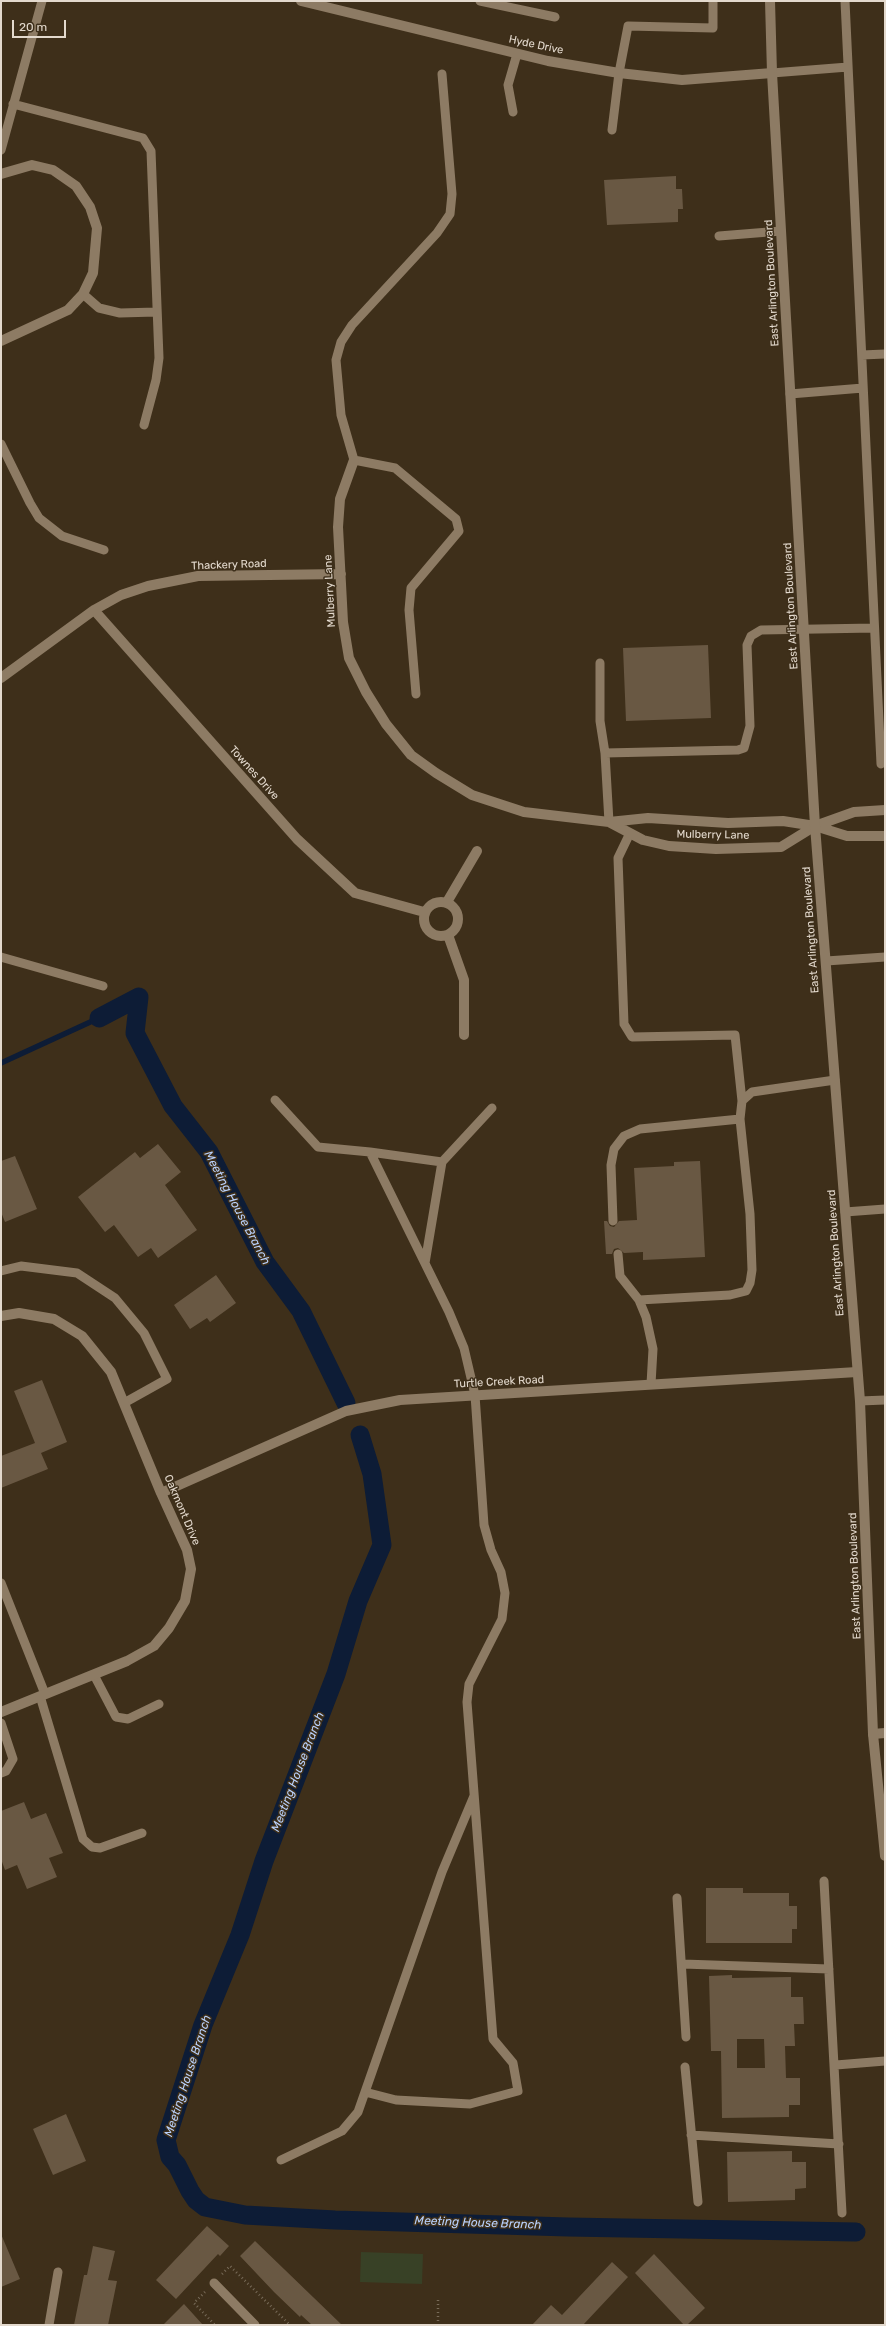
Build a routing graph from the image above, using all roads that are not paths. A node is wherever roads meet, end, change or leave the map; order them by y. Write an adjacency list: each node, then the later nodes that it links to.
1 (42, 1): 14 (lane)
2 (300, 1): 7 (street, Hyde Drive)
3 (480, 1): 8 (lane)
4 (713, 1): 11 (lane)
5 (770, 1): 12 (street, East Arlington Boulevard)
6 (845, 1): 10 (lane)
7 (335, 5): 9 (street, Hyde Drive)
8 (556, 17)
9 (517, 54): 11 (street, Hyde Drive); 15 (lane)
10 (848, 67): 12 (lane); 25 (lane)
11 (618, 73): 12 (street, Hyde Drive); 16 (lane)
12 (772, 73): 19 (street, East Arlington Boulevard)
13 (442, 74): 30 (lane)
14 (13, 104): 17 (lane); 22 (lane)
15 (512, 112)
16 (612, 130)
17 (1, 150)
18 (1, 174): 21 (street)
19 (781, 231): 20 (lane); 27 (street, East Arlington Boulevard)
20 (718, 236)
21 (82, 294): 22 (lane); 23 (street)
22 (156, 312): 28 (lane)
23 (1, 341)
24 (885, 354): 25 (lane)
25 (862, 356): 26 (lane)
26 (863, 388): 27 (lane); 34 (lane)
27 (790, 394): 35 (street, East Arlington Boulevard)
28 (144, 425)
29 (2, 450): 31 (lane)
30 (354, 460): 32 (street, Mulberry Lane); 38 (lane)
31 (104, 550)
32 (341, 574): 33 (street, Thackery Road); 42 (street, Mulberry Lane)
33 (94, 610): 37 (street, Thackery Road); 48 (street, Townes Drive)
34 (874, 628): 35 (lane); 40 (lane)
35 (804, 630): 39 (lane); 43 (street, East Arlington Boulevard)
36 (600, 663): 39 (lane)
37 (1, 678)
38 (416, 694)
39 (605, 753): 42 (lane)
40 (881, 764)
41 (885, 810): 43 (street, Mulberry Lane)
42 (609, 822): 43 (street, Mulberry Lane); 44 (street, Mulberry Lane)
43 (816, 826): 44 (street, Mulberry Lane); 45 (street, Mulberry Lane); 52 (street, East Arlington Boulevard)
44 (630, 834): 57 (lane)
45 (885, 836)
46 (477, 851): 47 (street)
47 (447, 902): 48 (street); 49 (street)
48 (424, 912): 49 (street)
49 (448, 935): 54 (street)
50 (1, 957): 53 (lane)
51 (885, 957): 52 (lane)
52 (826, 961): 55 (street, East Arlington Boulevard)
53 (103, 986)
54 (464, 1035)
55 (835, 1080): 57 (lane); 63 (street, East Arlington Boulevard)
56 (274, 1100): 60 (lane)
57 (742, 1101): 59 (lane)
58 (492, 1108): 61 (lane)
59 (740, 1119): 64 (lane); 68 (lane)
60 (370, 1152): 61 (lane); 66 (lane)
61 (442, 1162): 66 (lane)
62 (885, 1209): 63 (lane)
63 (845, 1212): 70 (street, East Arlington Boulevard)
64 (613, 1221)
65 (618, 1254): 68 (lane)
66 (425, 1263): 72 (lane)
67 (1, 1271): 75 (lane)
68 (639, 1300): 71 (lane)
69 (1, 1316): 75 (street, Oakmont Drive)
70 (857, 1372): 71 (street, Turtle Creek Road); 74 (street, East Arlington Boulevard)
71 (651, 1384): 72 (street, Turtle Creek Road)
72 (475, 1395): 76 (street, Turtle Creek Road); 86 (lane)
73 (885, 1400): 74 (lane)
74 (860, 1401): 84 (street, East Arlington Boulevard)
75 (124, 1404): 76 (street, Oakmont Drive)
76 (160, 1493): 78 (street, Oakmont Drive)
77 (1, 1583): 79 (lane)
78 (94, 1674): 79 (street, Oakmont Drive); 80 (lane)
79 (42, 1695): 81 (street, Oakmont Drive); 87 (lane)
80 (159, 1704)
81 (1, 1712)
82 (1, 1723): 85 (lane)
83 (885, 1733): 84 (street)
84 (873, 1734): 88 (street, East Arlington Boulevard)
85 (1, 1773)
86 (474, 1795): 97 (lane); 97 (lane)
87 (142, 1833)
88 (885, 1856)
89 (824, 1881): 92 (lane)
90 (677, 1898): 91 (lane)
91 (683, 1964): 92 (lane); 93 (lane)
92 (829, 1969): 95 (lane)
93 (686, 2037)
94 (885, 2061): 95 (lane)
95 (836, 2065): 99 (lane)
96 (685, 2067): 98 (lane)
97 (365, 2092): 100 (lane)
98 (691, 2135): 99 (lane); 101 (lane)
99 (839, 2144): 102 (lane)
100 (280, 2160)
101 (698, 2202)
102 (842, 2213)
103 (58, 2272): 105 (lane)
104 (214, 2283): 106 (lane)
105 (49, 2325)
106 (255, 2325)

